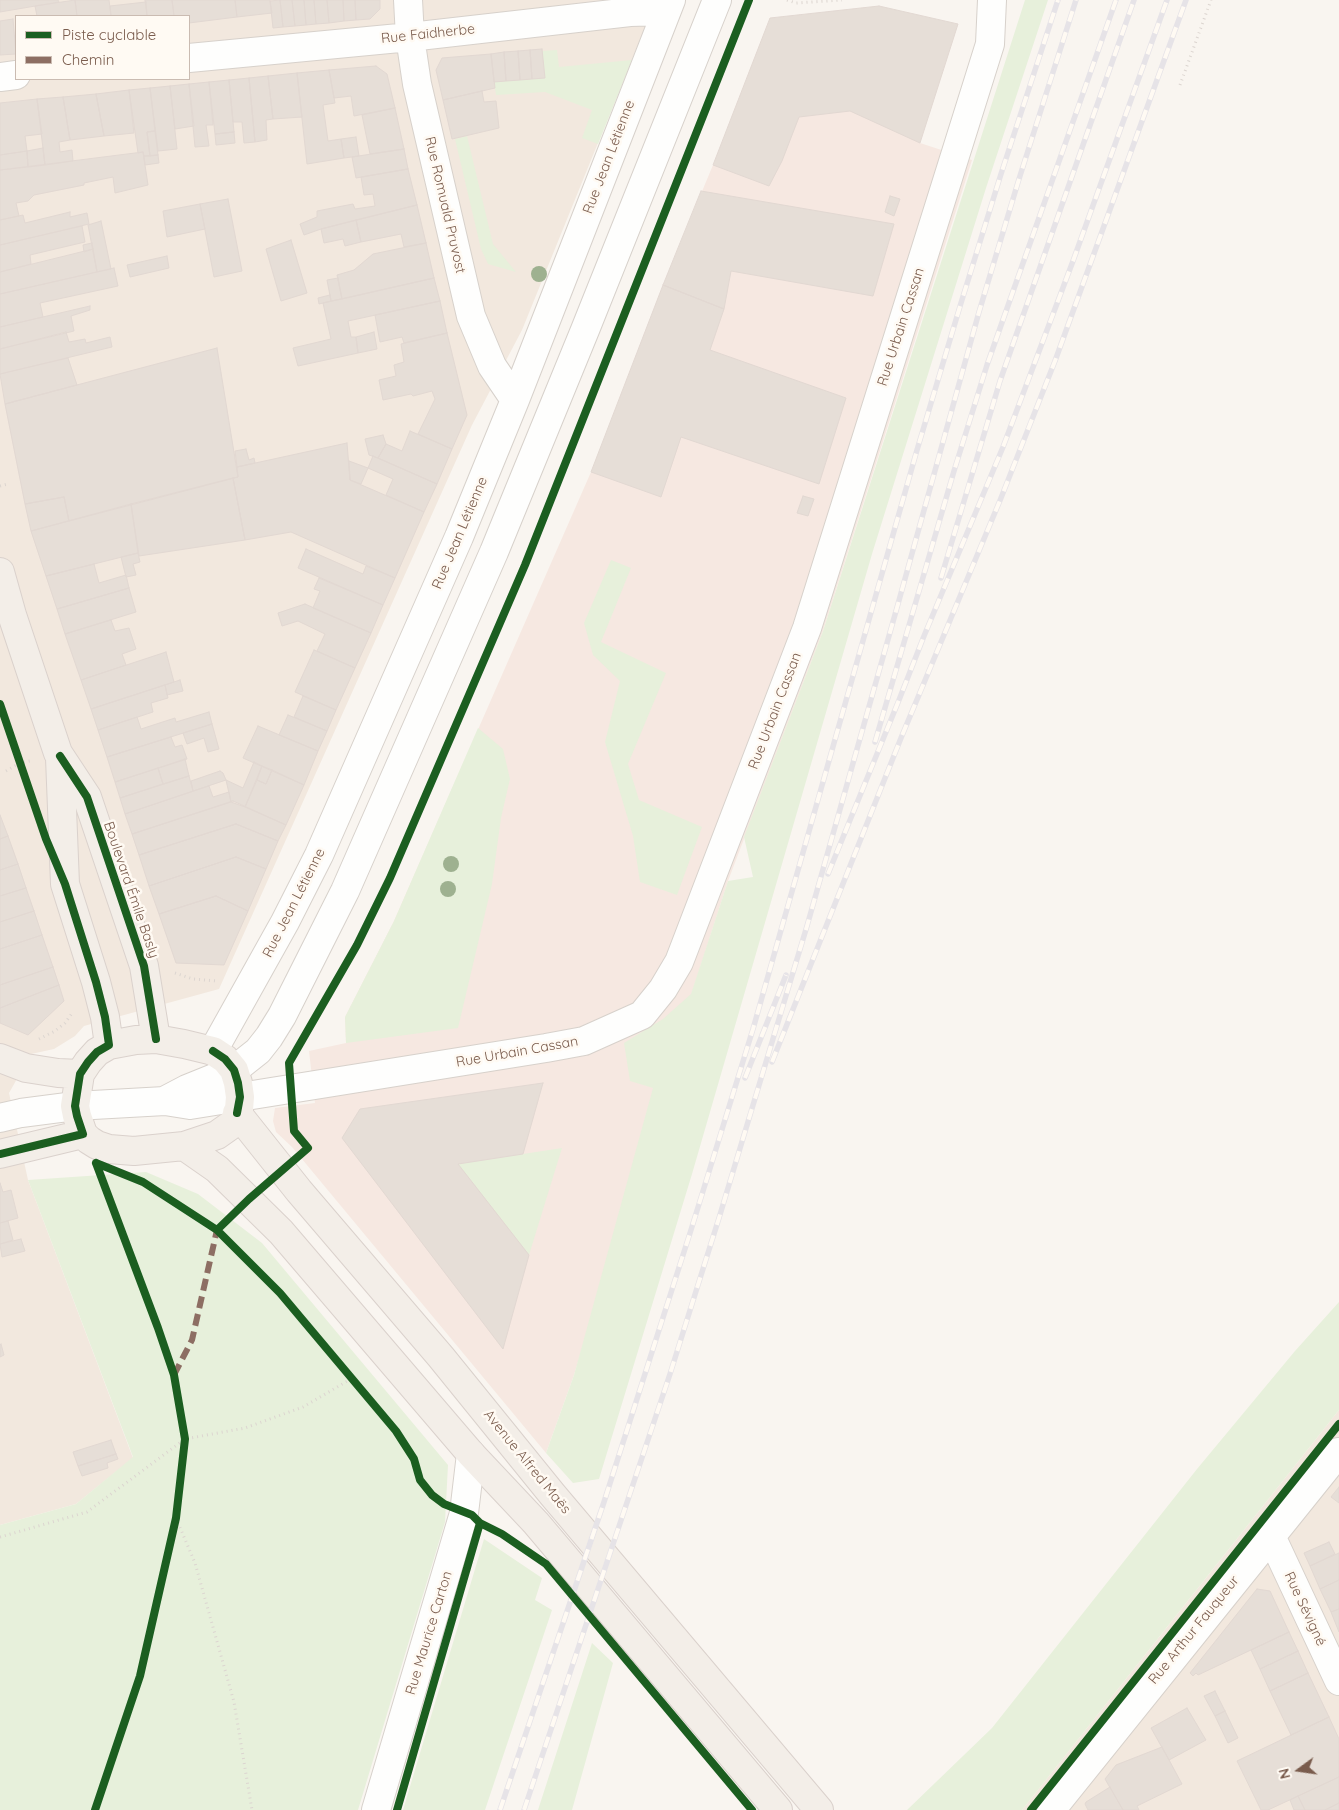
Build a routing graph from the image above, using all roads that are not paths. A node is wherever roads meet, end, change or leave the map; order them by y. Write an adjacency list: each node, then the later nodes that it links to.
1 (408, 0): 5 (street, Rue Romuald Pruvost)
2 (717, 0): 16 (street)
3 (992, 0): 19 (street, Rue Urbain Cassan)
4 (668, 5): 5 (street, Rue Faidherbe); 9 (street, Rue Jean Létienne)
5 (410, 36): 6 (street, Rue Faidherbe); 9 (street, Rue Romuald Pruvost)
6 (190, 58)
7 (15, 75): 8 (street)
8 (0, 77)
9 (515, 400): 14 (street, Rue Jean Létienne)
10 (0, 572): 11 (main road, Boulevard Émile Basly)
11 (60, 756): 12 (main road, Boulevard Émile Basly); 13 (main road, Boulevard Émile Basly)
12 (156, 1039): 13 (main road); 14 (main road)
13 (109, 1045): 17 (main road)
14 (213, 1051): 16 (main road)
15 (0, 1058): 17 (main road)
16 (234, 1070): 18 (street); 19 (main road)
17 (80, 1074): 20 (main road)
18 (165, 1101): 19 (street, Rue Urbain Cassan); 20 (street)
19 (239, 1105): 23 (main road); 31 (main road, Avenue Alfred Maës)
20 (75, 1106): 21 (street); 22 (main road)
21 (0, 1118)
22 (83, 1134): 23 (main road); 24 (main road)
23 (184, 1146): 26 (main road)
24 (0, 1154)
25 (1339, 1452): 27 (street, Rue Arthur Fauqueur)
26 (471, 1454): 29 (street, Rue Maurice Carton); 30 (main road)
27 (1272, 1538): 28 (street, Rue Sévigné); 32 (street, Rue Arthur Fauqueur)
28 (1339, 1681)
29 (376, 1810)
30 (778, 1810)
31 (819, 1810)
32 (1051, 1810)

